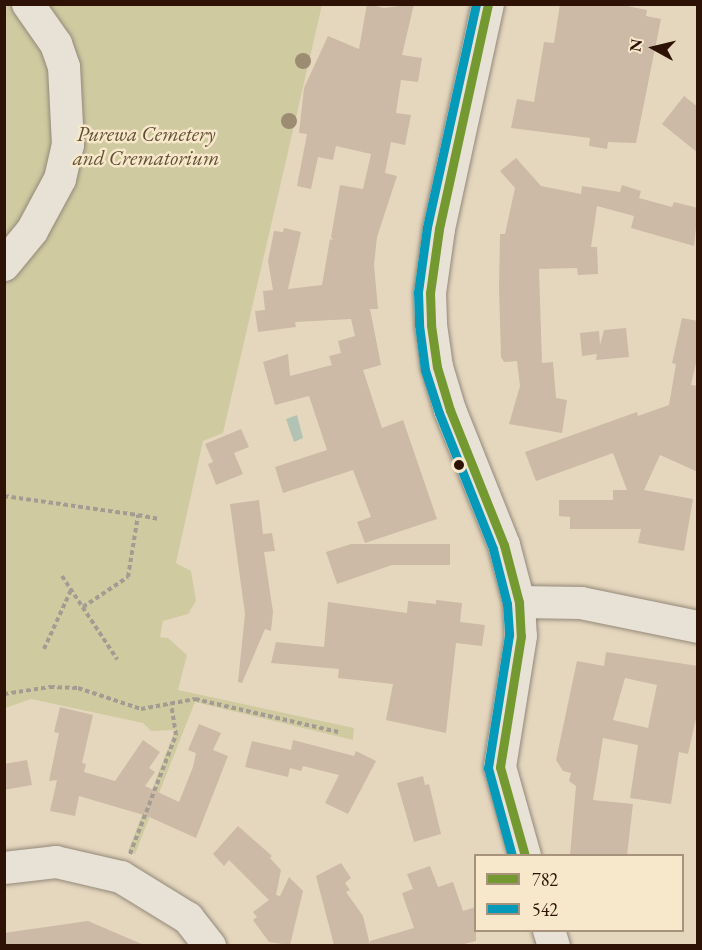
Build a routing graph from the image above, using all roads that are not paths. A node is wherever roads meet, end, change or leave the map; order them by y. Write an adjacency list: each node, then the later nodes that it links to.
1 (28, 4): 3 (street)
2 (488, 4): 4 (street)
3 (4, 265)
4 (519, 602): 5 (street); 6 (street)
5 (698, 627)
6 (525, 854)
7 (4, 868): 8 (street)
8 (210, 945)

